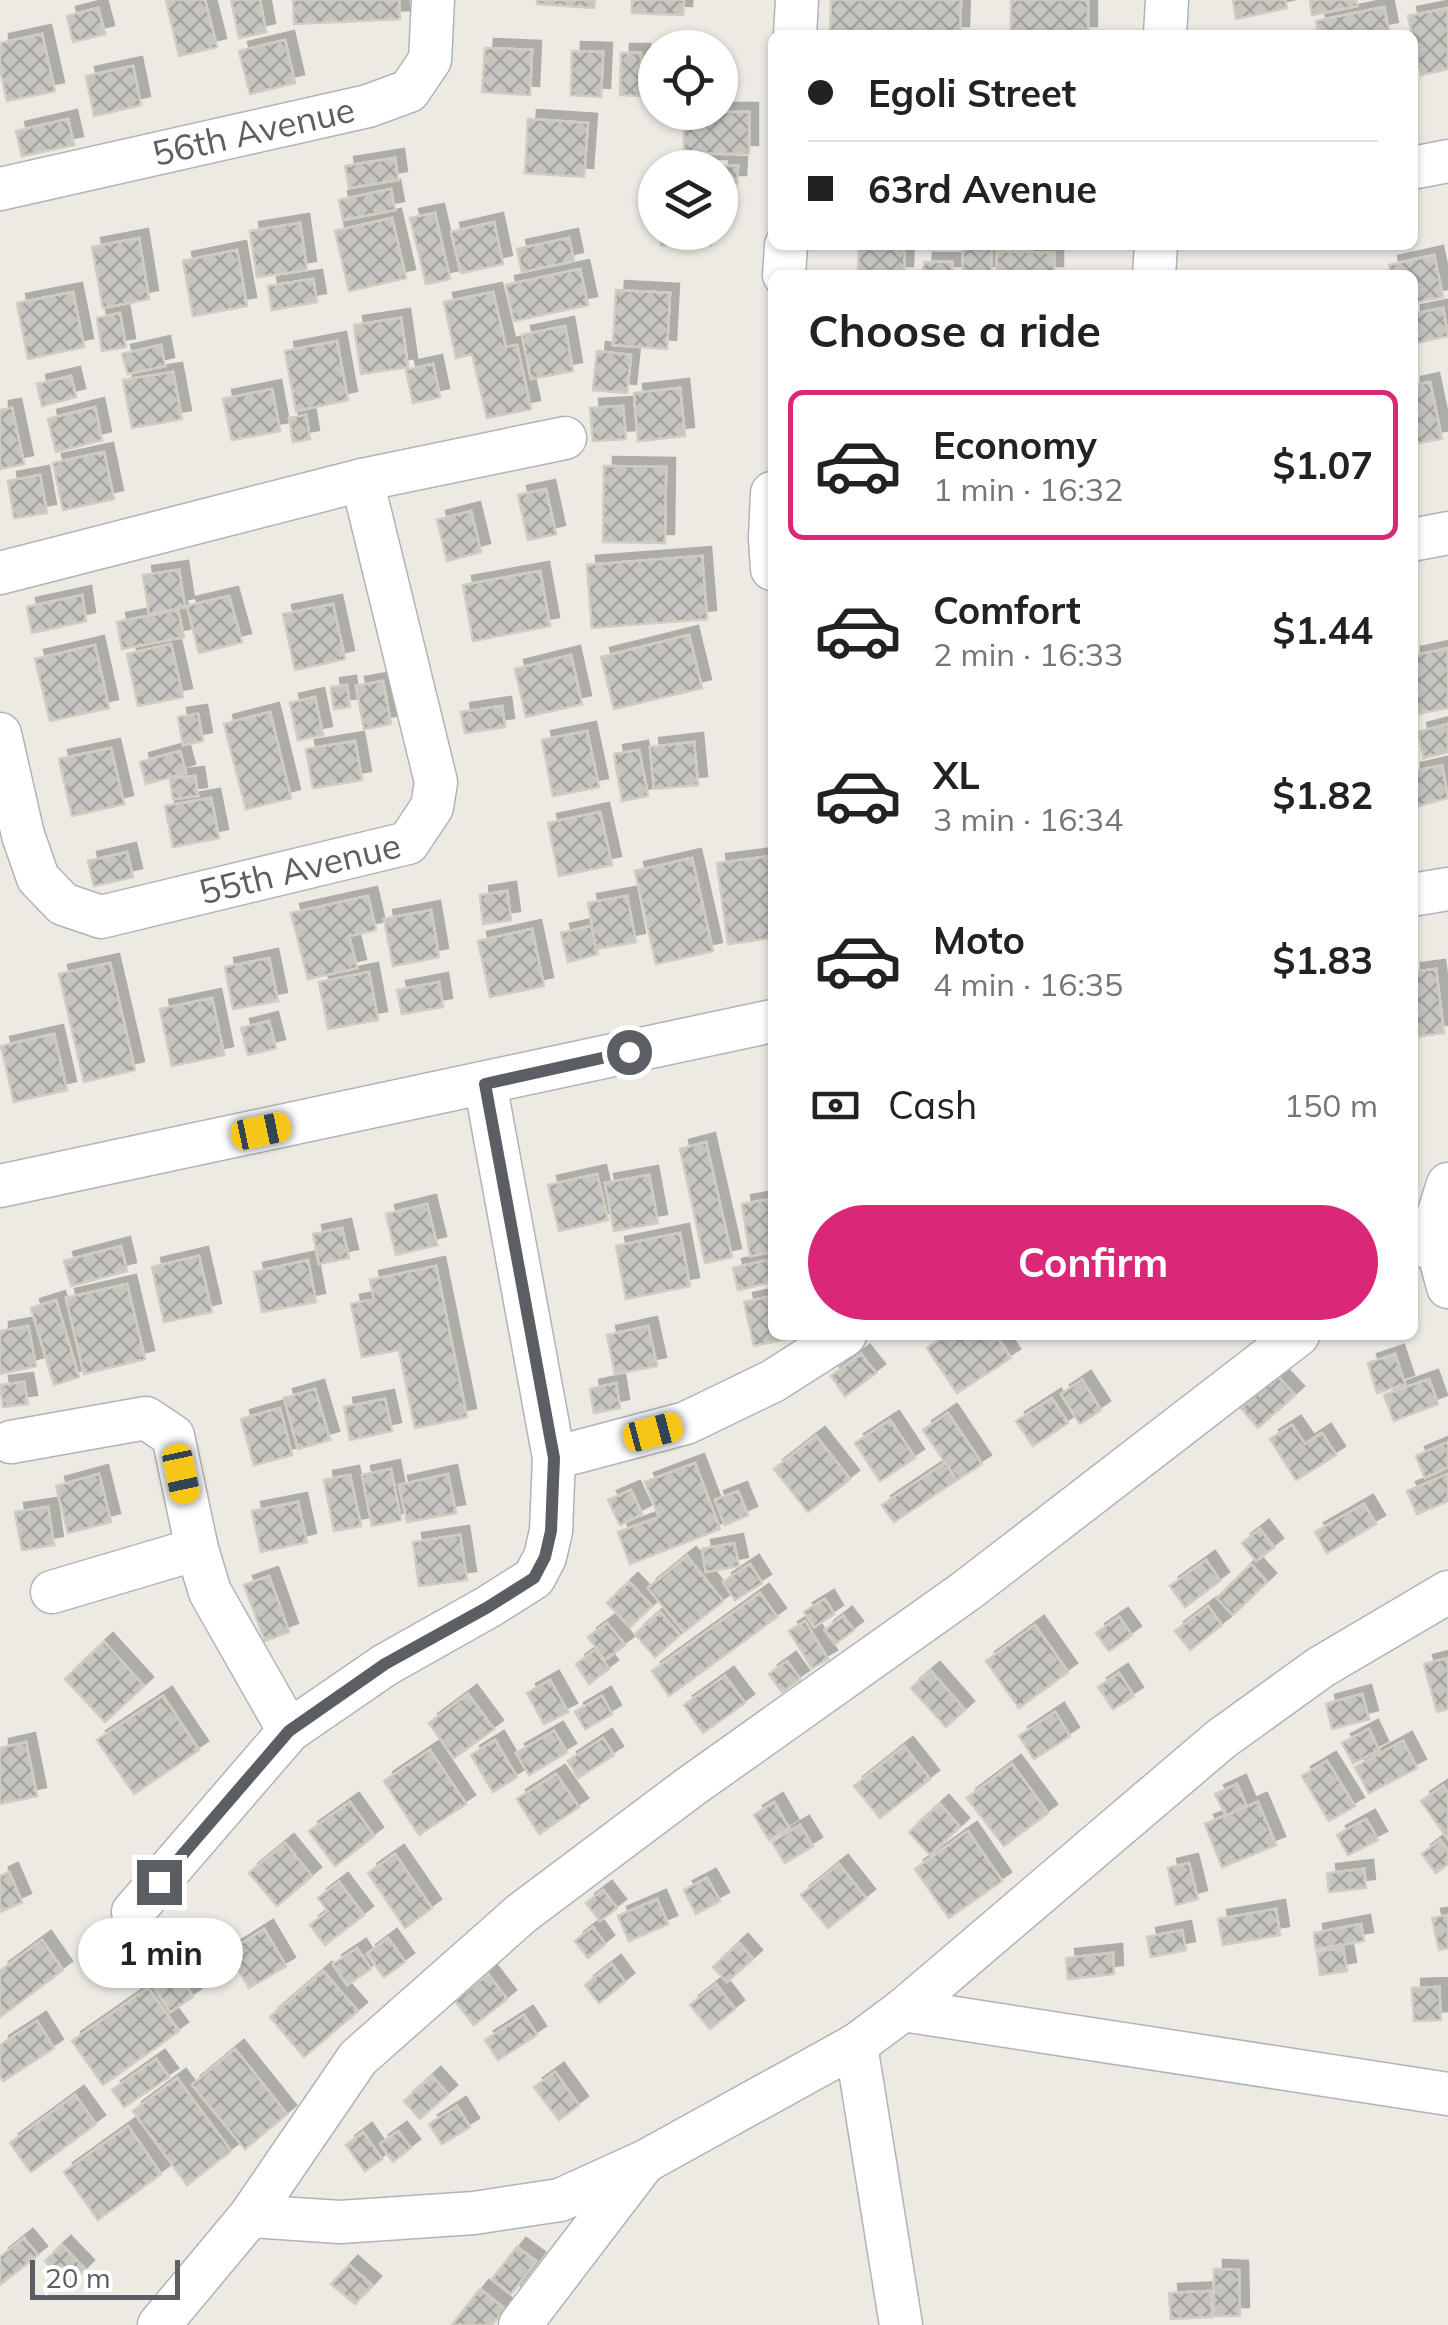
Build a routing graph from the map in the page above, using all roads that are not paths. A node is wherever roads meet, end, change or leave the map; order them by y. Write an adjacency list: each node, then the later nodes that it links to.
1 (433, 0): 8 (street, 56th Avenue)
2 (797, 0): 4 (street)
3 (1166, 0): 5 (street)
4 (796, 30)
5 (1165, 30)
6 (1448, 161): 7 (street)
7 (1418, 167)
8 (0, 189)
9 (565, 438): 10 (street)
10 (362, 480): 13 (street); 14 (street, 55th Avenue)
11 (1448, 533): 12 (street)
12 (1418, 539)
13 (0, 572)
14 (0, 734)
15 (1448, 889): 16 (street)
16 (1418, 893)
17 (768, 1023): 18 (street)
18 (485, 1084): 20 (street); 26 (street)
19 (1448, 1184): 21 (street)
20 (0, 1186)
21 (1423, 1239): 22 (street)
22 (1448, 1287)
23 (837, 1340): 26 (street)
24 (1292, 1340): 36 (street)
25 (11, 1442): 27 (street)
26 (554, 1458): 30 (street)
27 (196, 1549): 28 (street); 30 (street)
28 (52, 1592)
29 (1448, 1592): 32 (street)
30 (289, 1731): 31 (street)
31 (133, 1912)
32 (903, 2010): 33 (street); 34 (street)
33 (856, 2045): 35 (street); 39 (street)
34 (1448, 2094)
35 (646, 2160): 36 (street); 38 (street)
36 (250, 2216): 37 (street)
37 (159, 2325)
38 (520, 2325)
39 (901, 2325)

